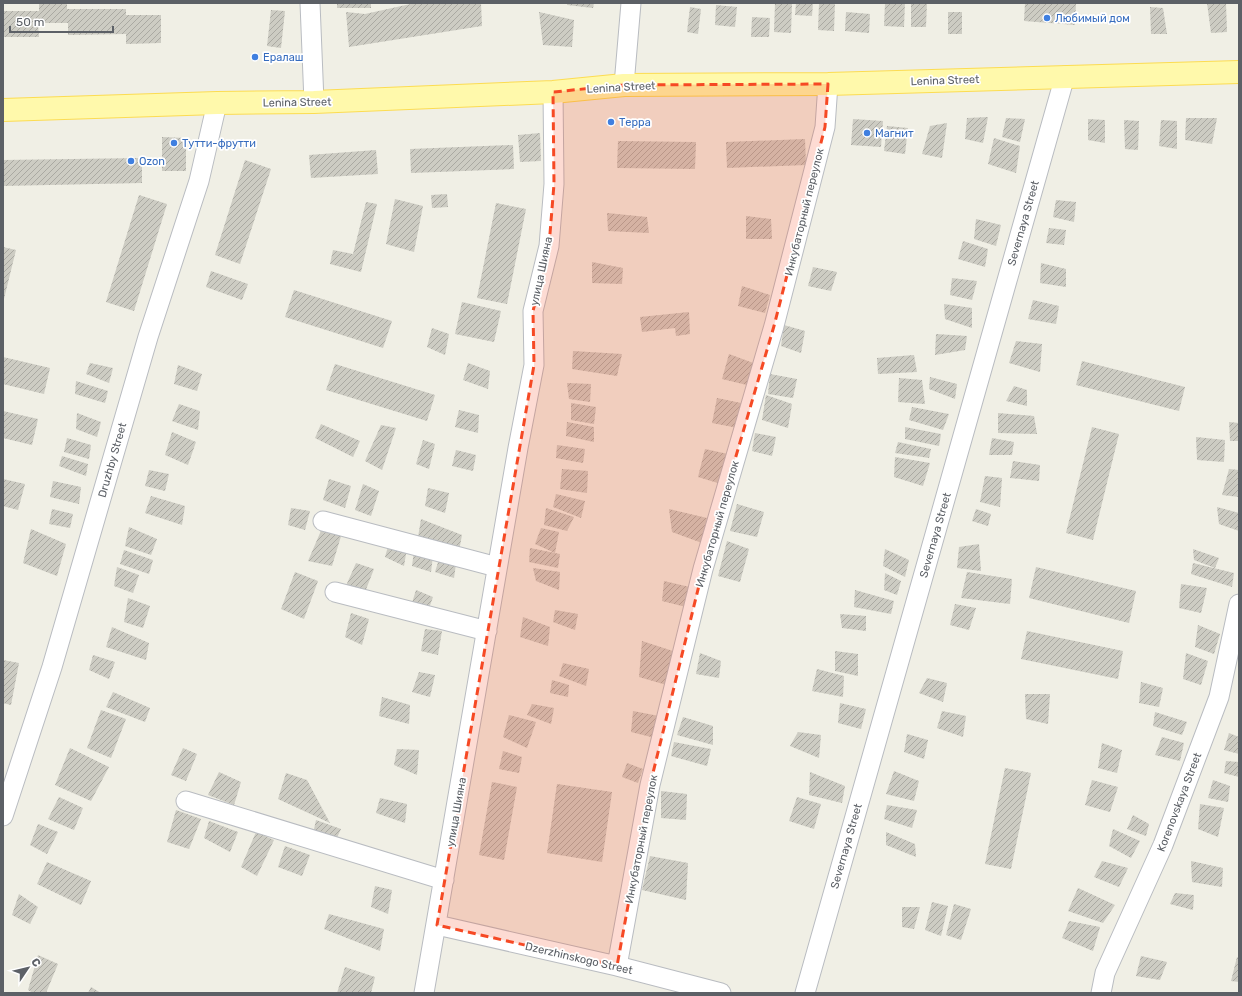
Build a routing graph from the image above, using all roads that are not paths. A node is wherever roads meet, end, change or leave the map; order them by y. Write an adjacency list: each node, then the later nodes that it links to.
1 (310, 3): 8 (street)
2 (631, 3): 6 (street)
3 (1239, 72): 4 (main road, Lenina Street)
4 (1065, 76): 5 (main road, Lenina Street); 23 (street, Severnaya Street)
5 (828, 84): 6 (main road, Lenina Street); 20 (street, Инкубаторный переулок)
6 (624, 85): 7 (main road, Lenina Street)
7 (553, 92): 8 (main road, Lenina Street); 12 (street, улица Шияна)
8 (314, 102): 9 (main road, Lenina Street)
9 (217, 103): 10 (main road, Lenina Street); 17 (street, Druzhby Street)
10 (3, 110)
11 (323, 521): 12 (street)
12 (498, 567): 15 (street, улица Шияна)
13 (335, 592): 15 (street)
14 (1239, 604): 24 (street, Korenovskaya Street)
15 (487, 631): 18 (street, улица Шияна)
16 (186, 801): 18 (street)
17 (3, 816)
18 (444, 880): 19 (street, улица Шияна)
19 (437, 925): 20 (street, Dzerzhinskogo Street); 21 (street, улица Шияна)
20 (617, 966): 22 (street, Dzerzhinskogo Street)
21 (424, 993)
22 (721, 993)
23 (804, 993)
24 (1101, 993)

